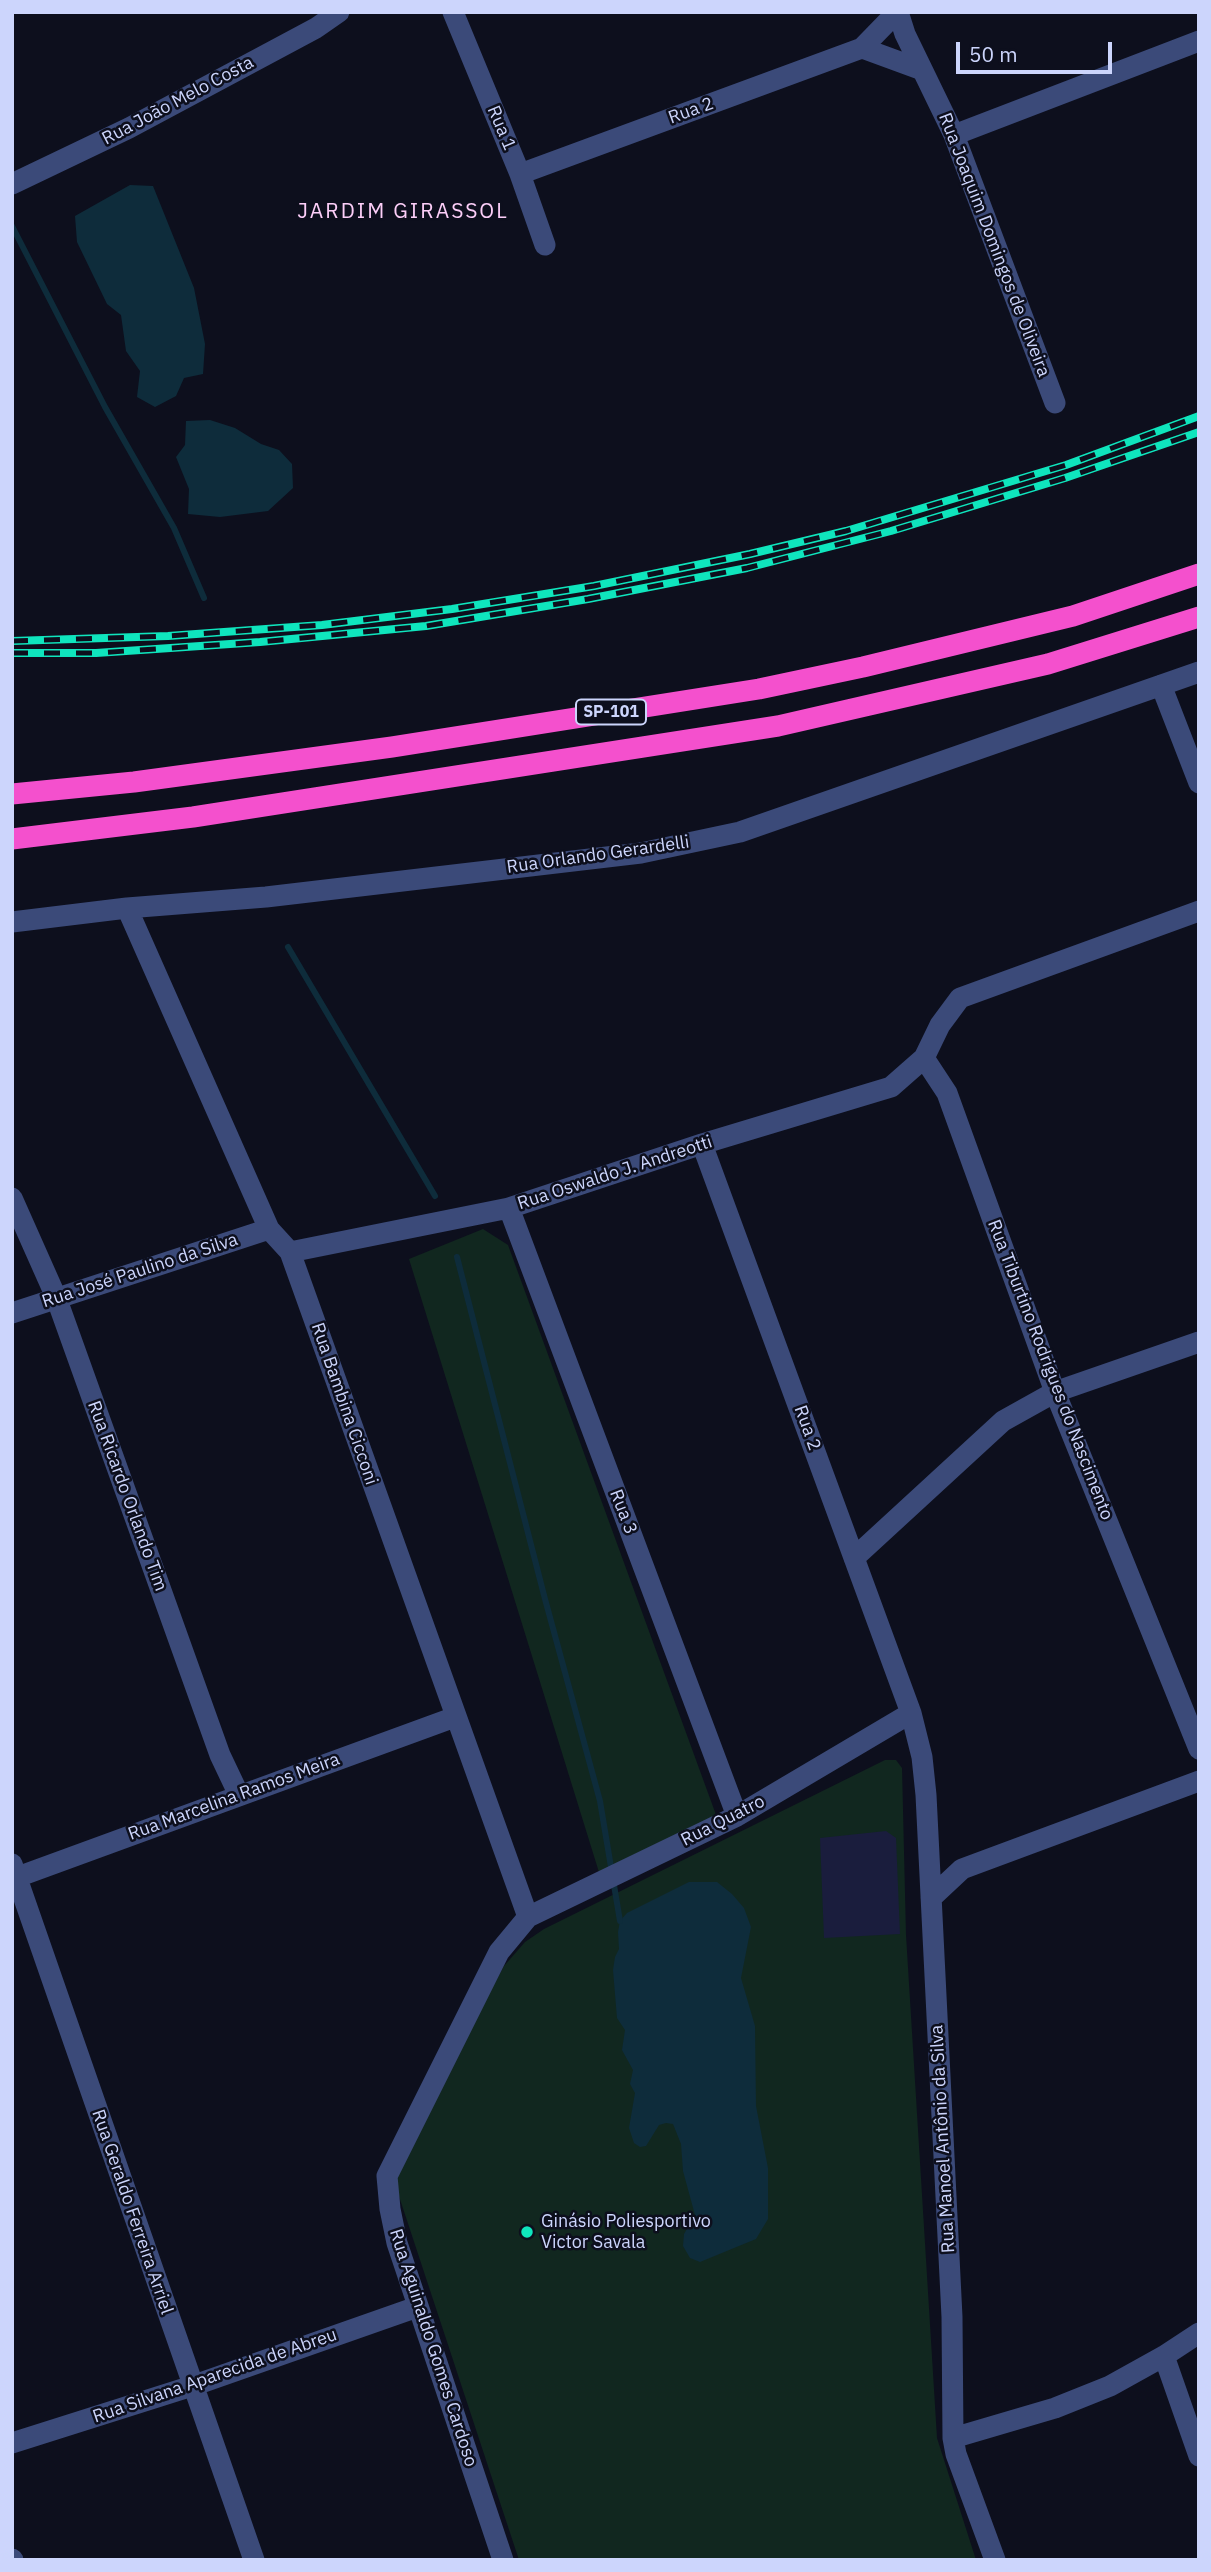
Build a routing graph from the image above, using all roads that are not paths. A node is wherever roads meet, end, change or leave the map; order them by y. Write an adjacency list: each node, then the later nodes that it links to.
1 (339, 12): 4 (street, Rua João Melo Costa)
2 (453, 12): 9 (street, Rua 1)
3 (897, 12): 6 (street, Rua 2); 7 (street, Rua Joaquim Domingos de Oliveira)
4 (309, 20): 10 (street, Rua João Melo Costa)
5 (1199, 41): 8 (street)
6 (862, 48): 7 (street); 9 (street, Rua 2)
7 (922, 70): 8 (street, Rua Joaquim Domingos de Oliveira)
8 (954, 135): 12 (street, Rua Joaquim Domingos de Oliveira)
9 (520, 174): 11 (street, Rua 1)
10 (12, 184)
11 (545, 245)
12 (1055, 403)
13 (1199, 574): 18 (highway, SP-101)
14 (1199, 617): 19 (highway, SP-101)
15 (1199, 671): 16 (street, Rua Orlando Gerardelli)
16 (1161, 685): 17 (street); 20 (street, Rua Orlando Gerardelli)
17 (1199, 783)
18 (12, 794)
19 (12, 839)
20 (127, 908): 22 (street, Rua Orlando Gerardelli); 27 (street, Rua Bambina Cicconi)
21 (1199, 911): 23 (street)
22 (12, 922)
23 (924, 1058): 24 (street, Rua Oswaldo J. Andreotti); 32 (street, Rua Tiburtino Rodrigues do Nascimento)
24 (702, 1144): 26 (street, Rua Oswaldo J. Andreotti); 33 (street, Rua 2)
25 (12, 1198): 29 (street, Rua Ricardo Orlando Tim)
26 (509, 1209): 28 (street, Rua Oswaldo J. Andreotti); 39 (street, Rua 3)
27 (269, 1229): 28 (street, Rua Bambina Cicconi); 29 (street, Rua José Paulino da Silva)
28 (290, 1252): 35 (street, Rua Bambina Cicconi)
29 (56, 1297): 30 (street, Rua José Paulino da Silva); 38 (street, Rua Ricardo Orlando Tim)
30 (12, 1313)
31 (1199, 1342): 32 (street)
32 (1055, 1392): 33 (street); 36 (street, Rua Tiburtino Rodrigues do Nascimento)
33 (854, 1558): 34 (street, Rua 2)
34 (911, 1713): 39 (street, Rua Quatro); 41 (street, Rua Manoel Antônio da Silva)
35 (455, 1717): 38 (street, Rua Marcelina Ramos Meira); 42 (street, Rua Bambina Cicconi)
36 (1199, 1749)
37 (1199, 1781): 41 (street)
38 (239, 1795): 40 (street, Rua Marcelina Ramos Meira)
39 (737, 1816): 42 (street, Rua Quatro)
40 (14, 1873): 46 (street, Rua Geraldo Ferreira Arriel)
41 (931, 1898): 47 (street, Rua Manoel Antônio da Silva)
42 (528, 1917): 43 (street, Rua Aguinaldo Gomes Cardoso)
43 (417, 2307): 46 (street, Rua Silvana Aparecida de Abreu); 51 (street, Rua Aguinaldo Gomes Cardoso)
44 (1199, 2333): 45 (street)
45 (1164, 2356): 47 (street); 49 (street)
46 (192, 2386): 48 (street, Rua Silvana Aparecida de Abreu); 50 (street, Rua Geraldo Ferreira Arriel)
47 (953, 2438): 52 (street, Rua Manoel Antônio da Silva)
48 (12, 2443)
49 (1199, 2456)
50 (254, 2560)
51 (503, 2560)
52 (995, 2560)

